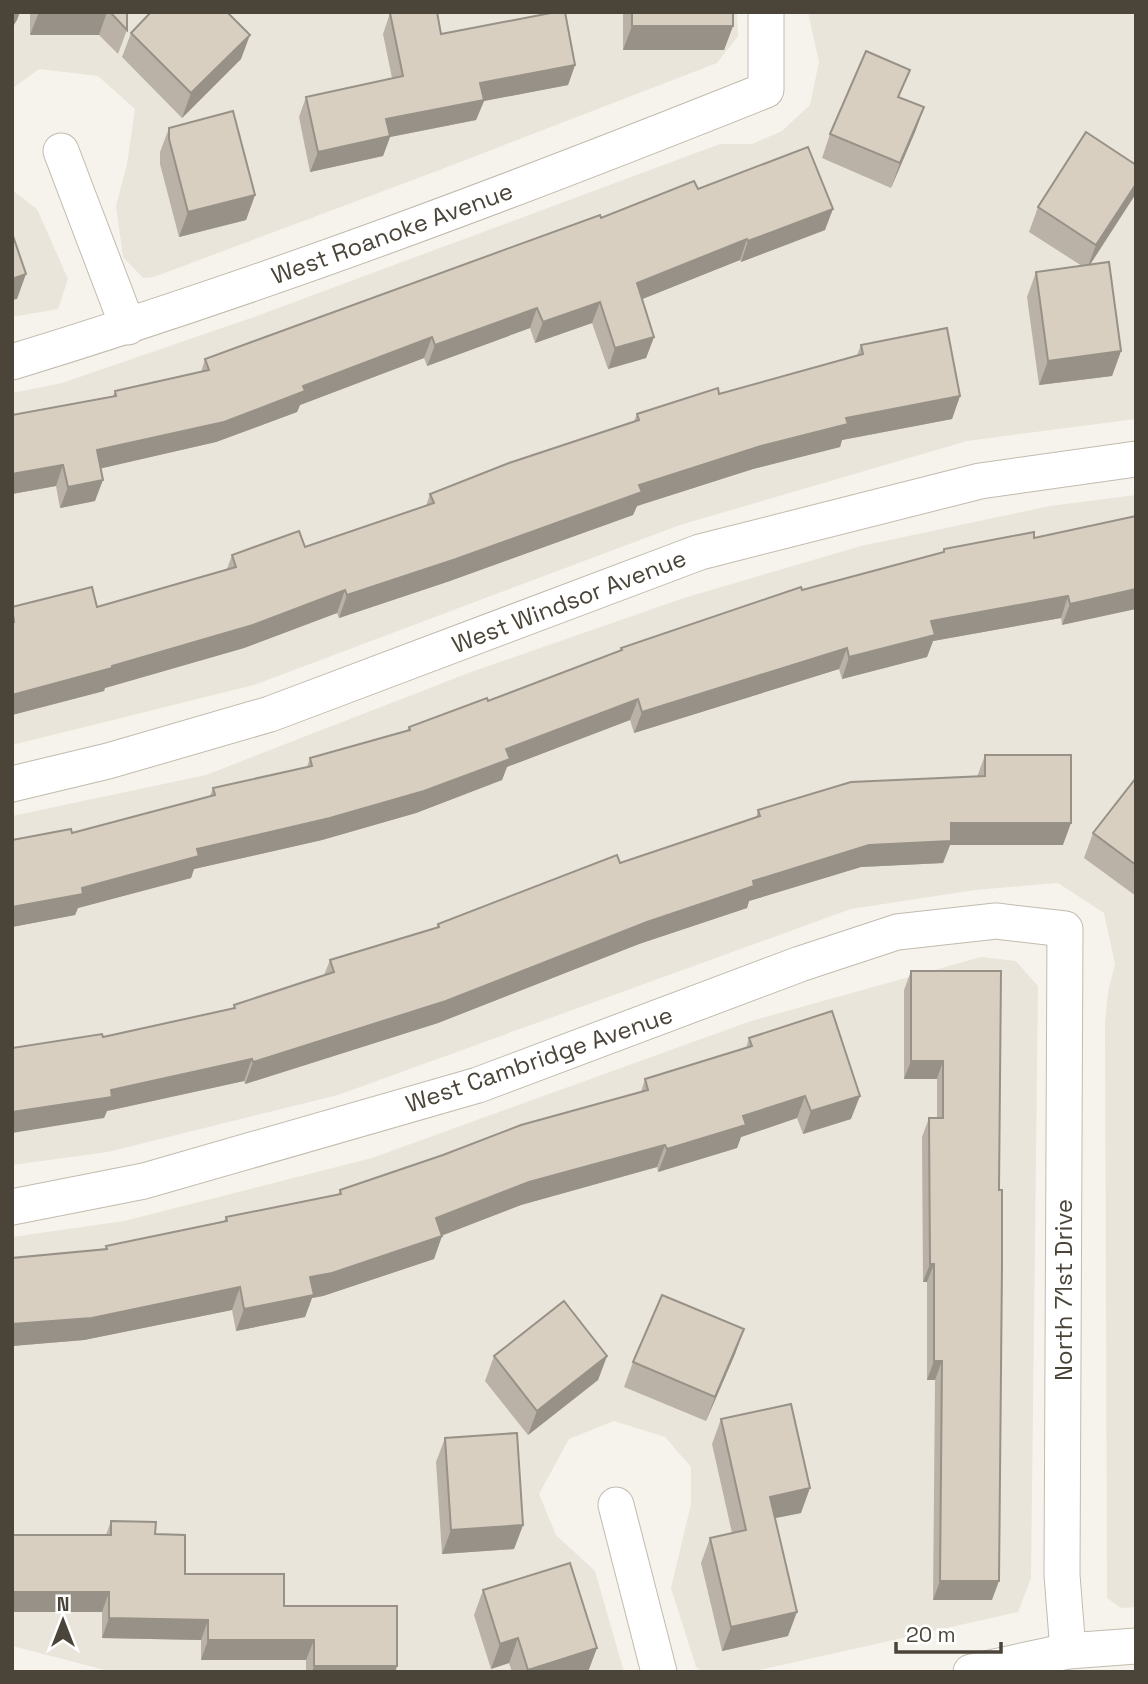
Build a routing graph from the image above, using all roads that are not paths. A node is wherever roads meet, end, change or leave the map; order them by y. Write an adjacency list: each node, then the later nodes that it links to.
1 (766, 12): 3 (street, West Roanoke Avenue)
2 (61, 150): 3 (street)
3 (128, 327): 4 (street, West Roanoke Avenue)
4 (12, 362)
5 (1136, 459): 6 (street, West Windsor Avenue)
6 (12, 785)
7 (1065, 929): 8 (street, West Cambridge Avenue); 11 (street, North 71st Drive)
8 (12, 1207)
9 (616, 1505): 12 (street)
10 (1136, 1646): 11 (street)
11 (1068, 1651): 13 (street)
12 (659, 1672)
13 (971, 1672)

